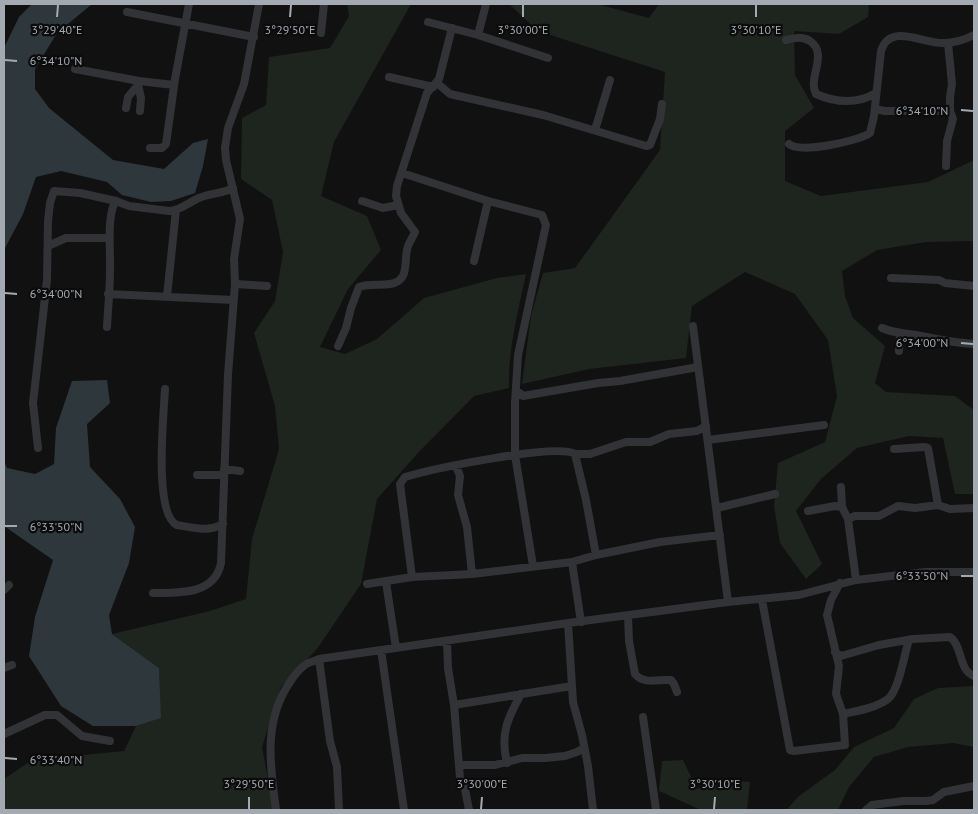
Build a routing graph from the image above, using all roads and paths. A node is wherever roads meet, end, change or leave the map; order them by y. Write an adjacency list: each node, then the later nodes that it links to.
1 (189, 4): 7 (street)
2 (258, 4): 12 (street)
3 (324, 4): 9 (street)
4 (486, 4): 10 (street)
5 (127, 12): 7 (street)
6 (428, 22): 8 (street)
7 (186, 24): 12 (street); 20 (street)
8 (452, 28): 10 (street); 21 (street)
9 (322, 32)
10 (478, 35): 15 (street)
11 (974, 36): 14 (street)
12 (254, 37): 33 (street)
13 (786, 40): 22 (street)
14 (948, 43): 22 (street); 27 (street)
15 (548, 58)
16 (75, 69): 19 (street)
17 (389, 77): 21 (street)
18 (610, 80): 28 (street)
19 (139, 83): 20 (street); 24 (street); 26 (street)
20 (174, 85): 30 (street)
21 (435, 85): 28 (street); 32 (street)
22 (876, 93): 25 (street)
23 (662, 104): 28 (street)
24 (126, 108)
25 (875, 109): 27 (street); 29 (street)
26 (140, 111)
27 (950, 111): 31 (street)
28 (595, 130)
29 (789, 144)
30 (150, 148)
31 (946, 166)
32 (402, 173): 36 (street); 37 (street)
33 (234, 188): 38 (street); 43 (street)
34 (116, 201): 38 (street); 39 (street); 40 (street)
35 (362, 201): 37 (street)
36 (488, 201): 41 (street); 58 (street)
37 (398, 205): 54 (street)
38 (176, 210): 47 (street)
39 (109, 238): 40 (street); 46 (street)
40 (48, 246): 62 (street)
41 (474, 261)
42 (891, 278): 45 (street)
43 (235, 284): 44 (street); 48 (street)
44 (267, 286)
45 (974, 286)
46 (108, 294): 47 (street); 50 (street)
47 (167, 296): 48 (street)
48 (233, 300): 68 (street)
49 (693, 326): 56 (street)
50 (107, 327)
51 (882, 328): 52 (street)
52 (900, 333): 53 (street); 55 (street)
53 (974, 344)
54 (338, 346)
55 (899, 351)
56 (698, 367): 58 (street); 60 (street)
57 (165, 389): 78 (street)
58 (516, 390): 65 (street)
59 (824, 425): 61 (street)
60 (706, 426): 61 (street); 64 (street)
61 (708, 440): 74 (street)
62 (38, 448)
63 (894, 450): 72 (street)
64 (575, 454): 65 (street); 80 (street)
65 (515, 455): 66 (street); 82 (street)
66 (456, 466): 84 (street); 85 (street)
67 (240, 471): 68 (street)
68 (224, 472): 69 (street); 78 (street)
69 (197, 475)
70 (841, 487): 73 (street)
71 (775, 494): 74 (street)
72 (938, 504): 75 (street); 77 (street)
73 (842, 507): 76 (street); 77 (street)
74 (717, 508): 79 (street)
75 (974, 508)
76 (808, 511)
77 (848, 519): 86 (street)
78 (223, 524): 90 (street)
79 (720, 535): 80 (street); 92 (street)
80 (596, 555): 81 (street)
81 (572, 562): 82 (street); 94 (street)
82 (533, 566): 84 (street)
83 (974, 572): 86 (street)
84 (472, 574): 85 (street)
85 (412, 577): 87 (street)
86 (856, 580): 88 (street)
87 (386, 582): 89 (street); 98 (street)
88 (840, 583): 91 (street); 100 (street)
89 (367, 584)
90 (154, 593)
91 (762, 600): 92 (street); 109 (street)
92 (728, 602): 93 (street)
93 (628, 616): 94 (street); 106 (street)
94 (581, 622): 95 (street)
95 (568, 623): 97 (street); 105 (street)
96 (909, 640): 100 (street); 104 (street); 109 (street)
97 (447, 641): 98 (street); 108 (street)
98 (396, 648): 99 (street)
99 (381, 650): 101 (street); 119 (street)
100 (835, 652): 109 (street)
101 (319, 659): 117 (street); 118 (street)
102 (12, 665): 103 (street)
103 (4, 668)
104 (974, 676)
105 (572, 686): 107 (street); 113 (street)
106 (677, 692)
107 (521, 694): 108 (street); 114 (street)
108 (454, 705): 115 (street)
109 (843, 714)
110 (643, 718): 122 (street)
111 (4, 734): 112 (street)
112 (110, 741)
113 (584, 748): 114 (street); 121 (street)
114 (507, 763): 115 (street)
115 (460, 765): 120 (street)
116 (974, 786): 123 (street)
117 (276, 810)
118 (339, 810)
119 (404, 810)
120 (469, 810)
121 (593, 810)
122 (656, 810)
123 (866, 810)

